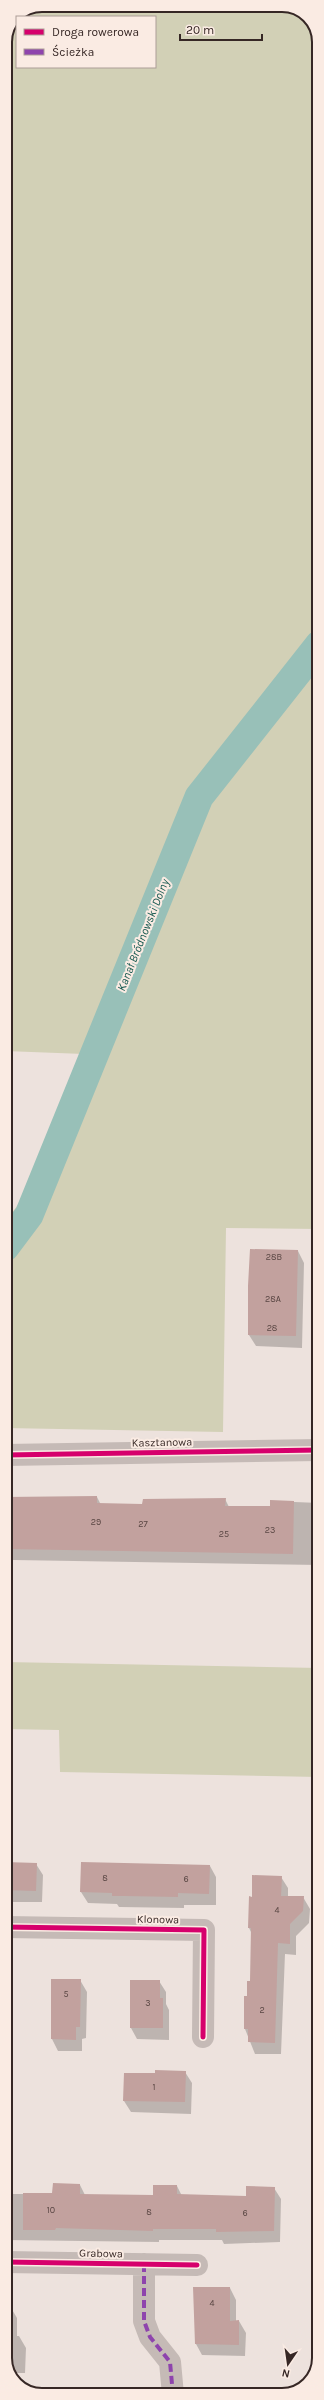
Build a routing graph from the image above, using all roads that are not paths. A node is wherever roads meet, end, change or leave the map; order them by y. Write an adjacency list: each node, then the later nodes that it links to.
1 (312, 1450): 2 (street, Kasztanowa)
2 (12, 1455)
3 (12, 1926): 4 (street, Klonowa)
4 (203, 2037)
5 (12, 2262): 6 (street, Grabowa)
6 (144, 2264): 7 (street, Grabowa); 8 (street)
7 (197, 2265)
8 (172, 2388)

